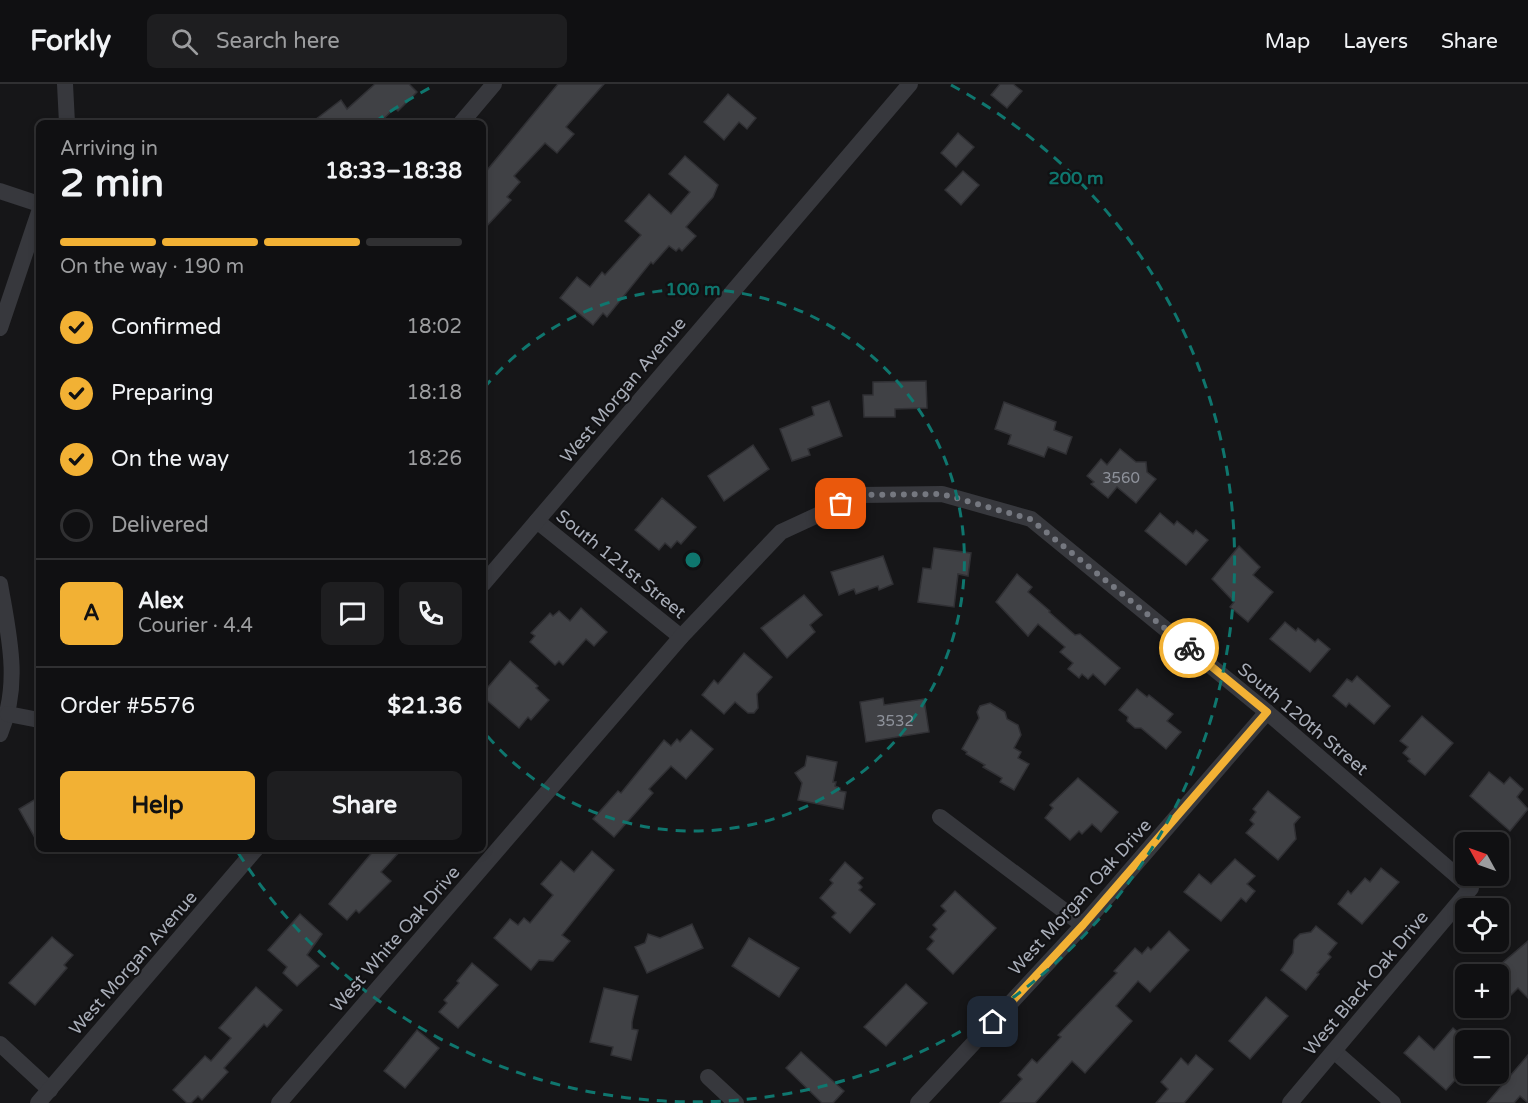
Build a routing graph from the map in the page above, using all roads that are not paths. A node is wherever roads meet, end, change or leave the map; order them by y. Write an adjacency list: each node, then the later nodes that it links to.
1 (65, 84): 4 (street)
2 (494, 84): 5 (street)
3 (910, 84): 10 (street, West Morgan Avenue)
4 (66, 120)
5 (464, 120)
6 (0, 191): 7 (street)
7 (36, 203)
8 (36, 221): 9 (street)
9 (0, 327)
10 (537, 521): 11 (street, West Morgan Avenue); 13 (street, South 121st Street)
11 (486, 580)
12 (0, 584): 15 (street)
13 (681, 636): 14 (street, South 120th Street); 27 (street, West White Oak Drive)
14 (1267, 712): 20 (street, South 120th Street); 21 (street, West Morgan Oak Drive)
15 (8, 714): 16 (street); 17 (street)
16 (36, 719)
17 (0, 734)
18 (940, 817): 21 (street)
19 (253, 852): 25 (street, West Morgan Avenue)
20 (1471, 888): 23 (street, West Black Oak Drive)
21 (1083, 925): 29 (street, West Morgan Oak Drive)
22 (0, 1044): 25 (street)
23 (1334, 1051): 30 (street, West Black Oak Drive); 31 (street)
24 (708, 1077): 28 (street)
25 (50, 1090): 26 (street, West Morgan Avenue)
26 (38, 1103)
27 (279, 1103)
28 (736, 1103)
29 (918, 1103)
30 (1290, 1103)
31 (1393, 1103)

